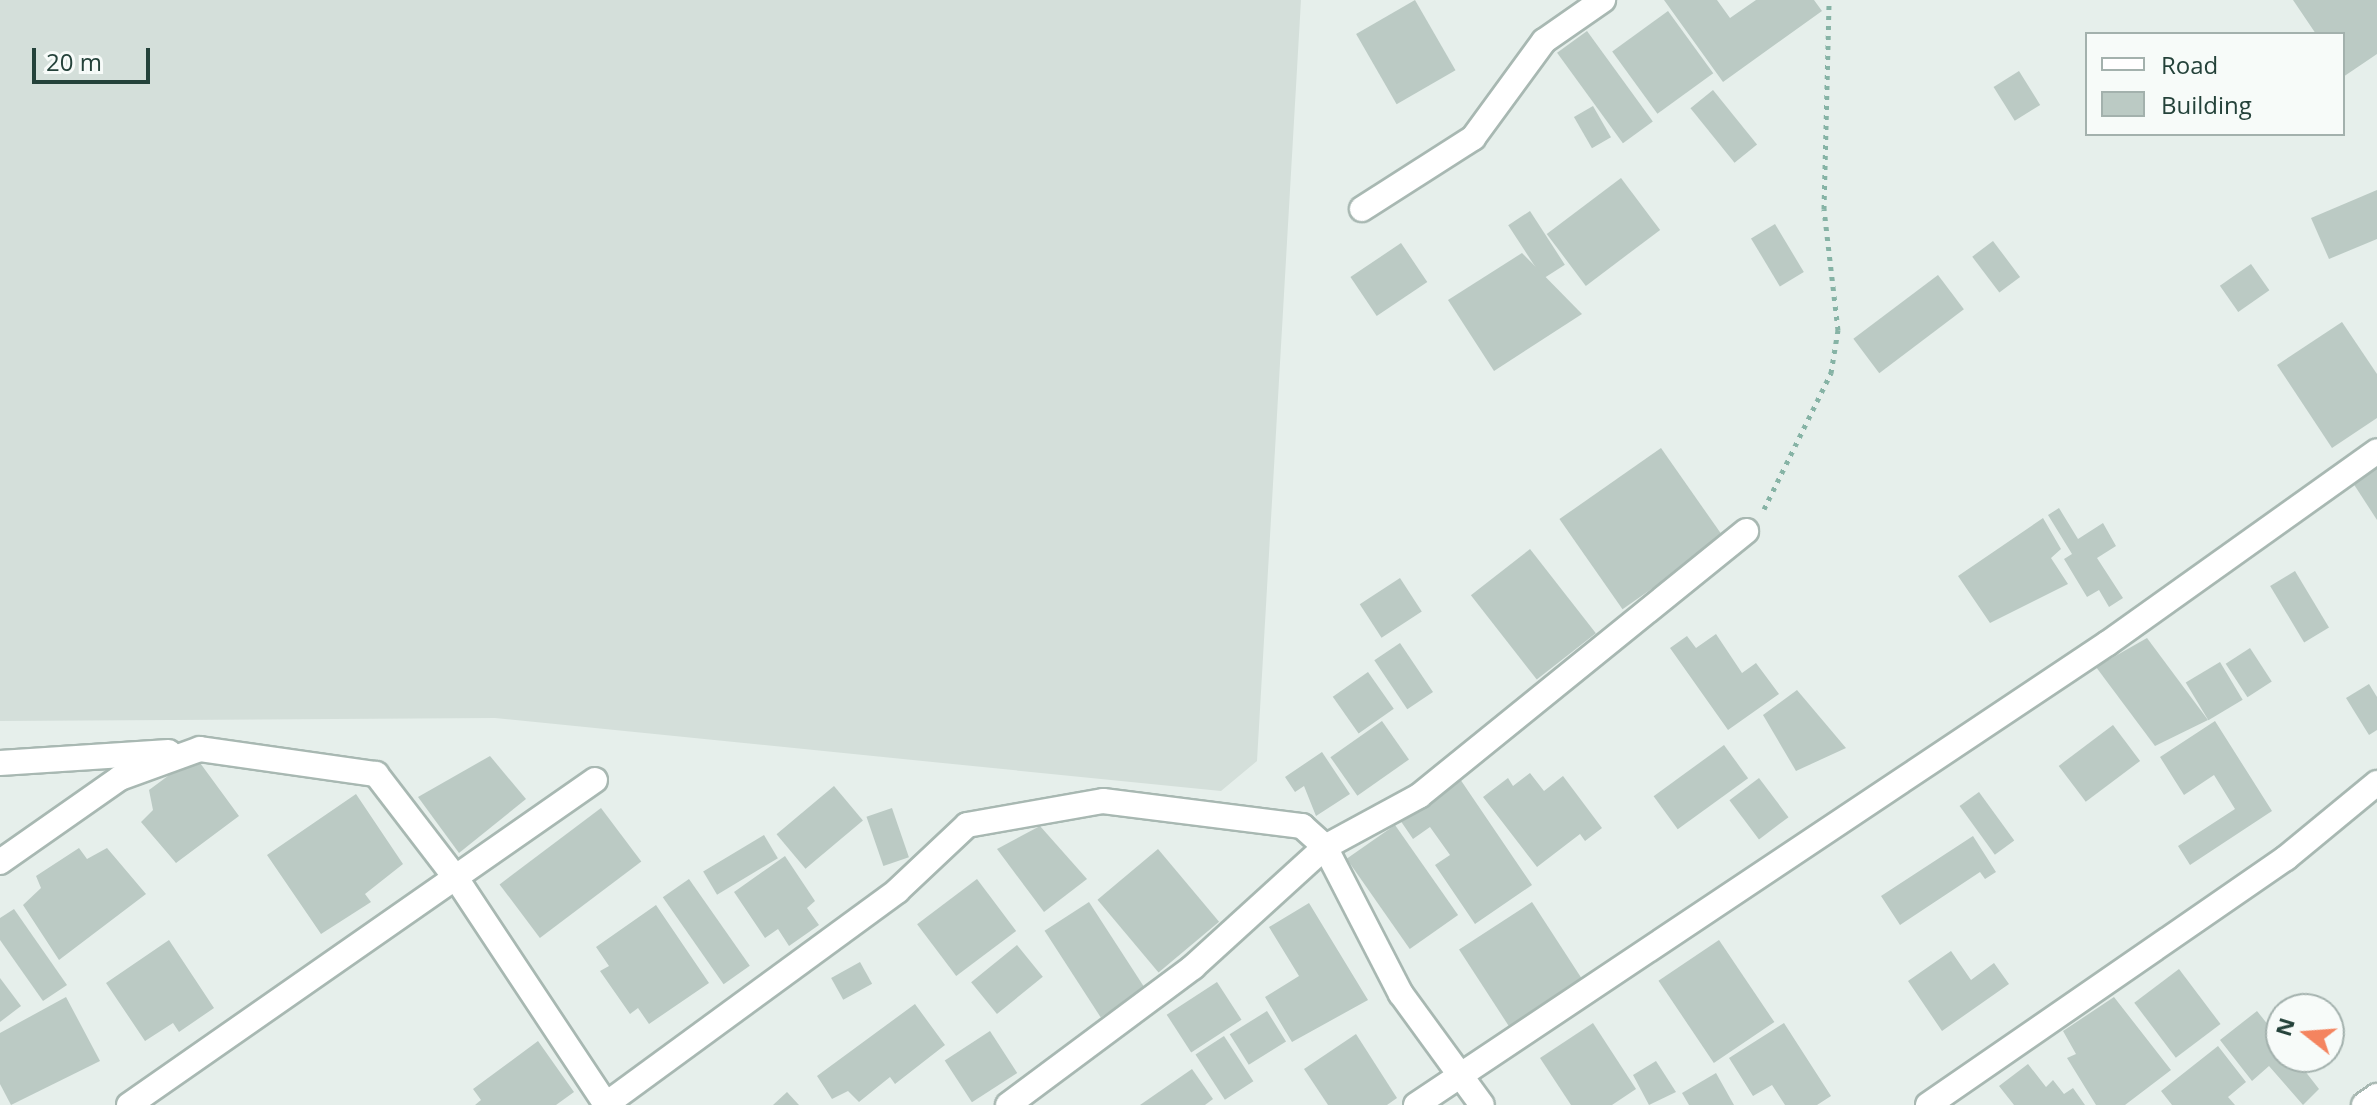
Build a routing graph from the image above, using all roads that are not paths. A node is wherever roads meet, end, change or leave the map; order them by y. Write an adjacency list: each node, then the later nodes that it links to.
1 (1603, 0): 2 (street)
2 (1362, 209)
3 (2377, 451): 12 (street)
4 (1746, 531): 9 (street)
5 (200, 749): 6 (street); 10 (street); 11 (street)
6 (0, 763)
7 (595, 780): 11 (street)
8 (2377, 783): 19 (street)
9 (1325, 847): 12 (street); 15 (street); 16 (street)
10 (0, 862)
11 (458, 881): 14 (street); 15 (street)
12 (1458, 1075): 17 (street); 18 (street)
13 (2377, 1096): 20 (street)
14 (129, 1105)
15 (605, 1105)
16 (1008, 1105)
17 (1416, 1105)
18 (1482, 1105)
19 (1928, 1105)
20 (2364, 1105)

